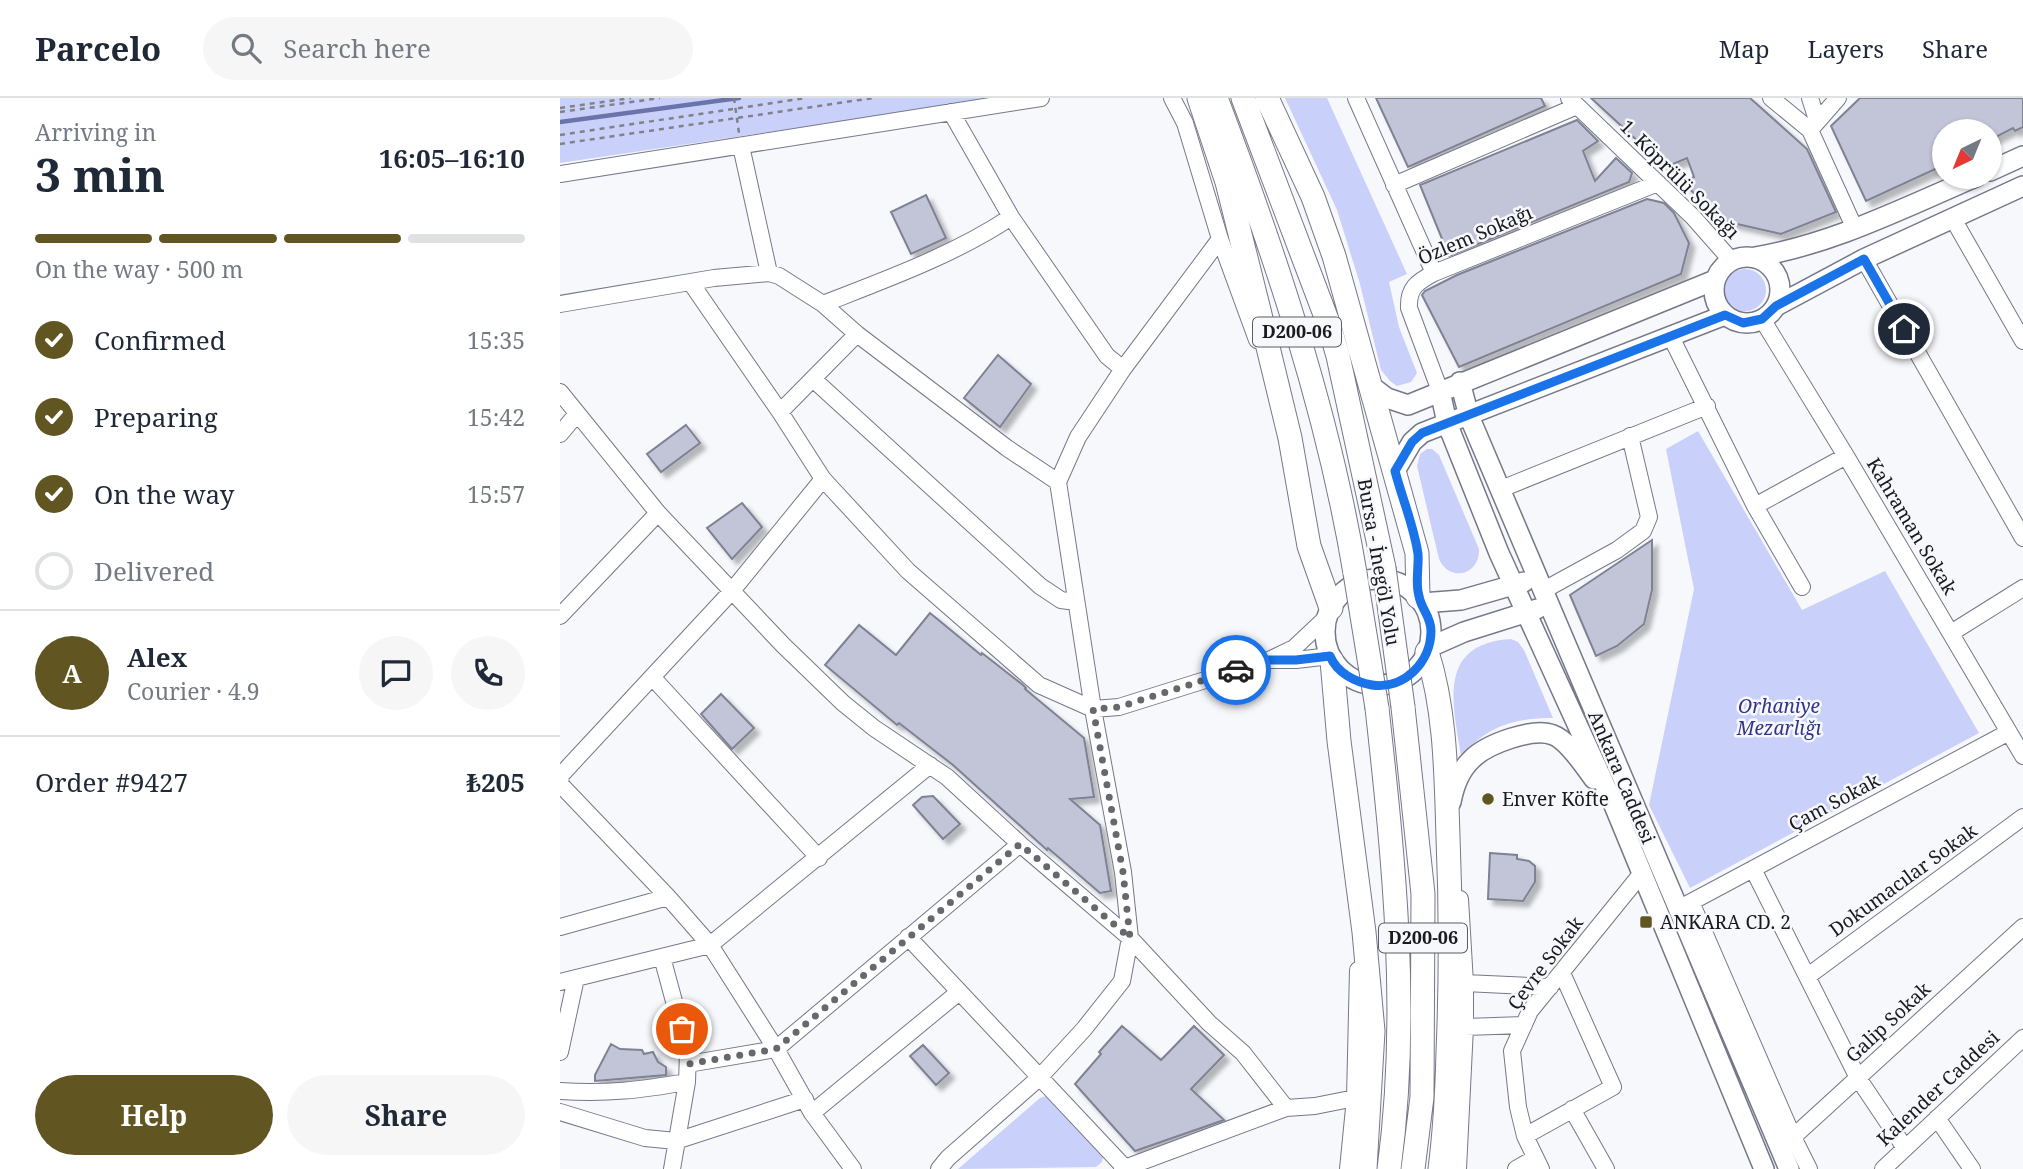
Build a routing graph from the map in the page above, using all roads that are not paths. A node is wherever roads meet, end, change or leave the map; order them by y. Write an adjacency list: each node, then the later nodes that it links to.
1 (1041, 98): 13 (street)
2 (1172, 98): 27 (street)
3 (1199, 98): 50 (highway)
4 (1216, 98): 135 (highway, Bursa - İnegöl Yolu / D200-06, bridge)
5 (1243, 98): 136 (highway, Bursa - İnegöl Yolu / D200-06, bridge)
6 (1267, 98): 21 (highway)
7 (1280, 98): 21 (street)
8 (1356, 98): 20 (street)
9 (1771, 98): 14 (street)
10 (1810, 98): 14 (street)
11 (1838, 98): 14 (street)
12 (1573, 102): 19 (street, 1. Köprülü Sokağı); 20 (street)
13 (951, 113): 15 (street); 24 (street)
14 (1814, 125): 26 (street)
15 (741, 146): 18 (street); 31 (street)
16 (2023, 156): 17 (main road)
17 (2002, 166)
18 (560, 174)
19 (1658, 183): 30 (street, 1. Köprülü Sokağı); 32 (street, Özlem Sokağı)
20 (1394, 185): 32 (street)
21 (1308, 186): 45 (highway)
22 (2023, 186): 25 (main road)
23 (1948, 189): 26 (main road)
24 (1011, 217): 36 (street); 42 (street)
25 (1952, 217): 29 (main road); 41 (street)
26 (1855, 229): 28 (main road)
27 (1220, 239): 42 (street); 50 (street)
28 (1755, 257): 30 (main road); 37 (main road)
29 (1864, 259): 37 (main road); 63 (street)
30 (1731, 260): 33 (main road)
31 (769, 273): 34 (street); 36 (street)
32 (1434, 273): 46 (street, Özlem Sokağı)
33 (1715, 279): 38 (main road); 44 (main road)
34 (691, 283): 35 (street); 49 (street)
35 (560, 304)
36 (823, 304): 39 (street)
37 (1769, 312): 38 (main road); 56 (street, Kahraman Sokak)
38 (1725, 315): 40 (main road)
39 (857, 334): 43 (street); 59 (street)
40 (1671, 337): 48 (street); 52 (main road)
41 (2023, 341)
42 (1124, 369): 59 (street)
43 (813, 379): 49 (street); 70 (street)
44 (1460, 382): 46 (main road); 52 (main road, Ankara Caddesi)
45 (1371, 386): 46 (main road); 57 (highway)
46 (1440, 391): 53 (main road, Ankara Caddesi)
47 (560, 392): 51 (street)
48 (1707, 406): 55 (street); 61 (street)
49 (780, 412): 58 (street)
50 (1285, 414): 71 (highway)
51 (576, 415): 54 (street); 62 (street)
52 (1469, 416): 53 (main road); 60 (main road, Ankara Caddesi)
53 (1447, 423): 57 (main road); 64 (main road, Ankara Caddesi)
54 (560, 434)
55 (1630, 436): 60 (street); 67 (street)
56 (1846, 456): 61 (street); 74 (street, Kahraman Sokak)
57 (1395, 471): 69 (highway)
58 (823, 480): 68 (street); 79 (street)
59 (1058, 482): 70 (street)
60 (1501, 489): 67 (main road, Ankara Caddesi)
61 (1755, 506): 65 (street)
62 (658, 513): 68 (street); 73 (street)
63 (2023, 537)
64 (1514, 586): 67 (main road); 69 (main road); 72 (main road, Ankara Caddesi)
65 (1802, 587)
66 (2023, 588): 74 (street)
67 (1544, 590): 72 (main road); 95 (main road, Ankara Caddesi)
68 (731, 592): 78 (street); 82 (street)
69 (1420, 600): 71 (main road); 75 (main road)
70 (1076, 602): 79 (street)
71 (1330, 612): 76 (main road); 77 (street)
72 (1526, 613): 75 (main road); 85 (main road, Ankara Caddesi)
73 (560, 616)
74 (1951, 633): 80 (street, Kahraman Sokak)
75 (1428, 650): 76 (main road); 87 (highway)
76 (1331, 659): 77 (street); 94 (highway)
77 (1269, 660): 79 (street)
78 (653, 678): 83 (street); 90 (street)
79 (1093, 709): 99 (street)
80 (2009, 732): 81 (street, Kahraman Sokak); 91 (street, Çam Sokak)
81 (2023, 755)
82 (930, 765): 88 (street); 90 (street)
83 (560, 775): 84 (street)
84 (560, 786): 93 (street)
85 (1613, 803): 87 (main road); 92 (main road, Ankara Caddesi)
86 (2023, 817): 103 (street, Dokumacılar Sokak)
87 (1448, 821): 89 (highway)
88 (1020, 844): 98 (street); 99 (street)
89 (1449, 856): 105 (street); 137 (highway)
90 (819, 858): 100 (street)
91 (1753, 869): 95 (street, Çam Sokak); 103 (street)
92 (1642, 873): 102 (street, Çevre Sokak); 141 (main road, Ankara Caddesi)
93 (668, 897): 96 (street); 100 (street)
94 (1360, 901): 118 (street); 134 (highway)
95 (1685, 906): 126 (main road, Ankara Caddesi)
96 (560, 927)
97 (2023, 927): 115 (street, Galip Sokak)
98 (908, 937): 107 (street); 111 (street)
99 (1130, 938): 114 (street); 120 (street)
100 (709, 945): 101 (street); 111 (street)
101 (662, 957): 104 (street); 113 (street)
102 (1562, 973): 106 (street, Çevre Sokak); 121 (street)
103 (1808, 976): 115 (street)
104 (568, 980): 112 (street)
105 (1465, 984): 106 (street); 109 (street)
106 (1550, 987): 108 (street, Çevre Sokak)
107 (959, 992): 114 (street); 119 (street)
108 (1524, 1026): 109 (street); 124 (street, Çevre Sokak)
109 (1465, 1027): 138 (street)
110 (2023, 1038): 123 (street, Kalender Caddesi)
111 (776, 1049): 113 (street); 119 (street)
112 (560, 1052)
113 (688, 1064): 116 (street)
114 (1040, 1078): 129 (street); 132 (street)
115 (1858, 1078): 126 (street, Galip Sokak); 127 (street)
116 (687, 1082): 117 (street); 125 (street)
117 (560, 1091)
118 (1355, 1098): 120 (street); 133 (street)
119 (809, 1106): 125 (street); 131 (street)
120 (1286, 1108): 129 (street)
121 (1572, 1109): 124 (street); 140 (street)
122 (560, 1112): 125 (street)
123 (1937, 1118): 127 (street, Kalender Caddesi); 145 (street)
124 (1525, 1136): 128 (street, Çevre Sokak)
125 (676, 1141): 130 (street)
126 (1787, 1142): 142 (main road, Ankara Caddesi); 143 (street)
127 (1905, 1148): 144 (street, Kalender Caddesi)
128 (1538, 1163): 139 (street)
129 (1124, 1168)
130 (672, 1169)
131 (853, 1169)
132 (939, 1169)
133 (1348, 1169)
134 (1365, 1169)
135 (1389, 1169)
136 (1413, 1169)
137 (1440, 1169)
138 (1458, 1169)
139 (1516, 1169)
140 (1606, 1169)
141 (1764, 1169)
142 (1789, 1169)
143 (1809, 1169)
144 (1883, 1169)
145 (1972, 1169)

